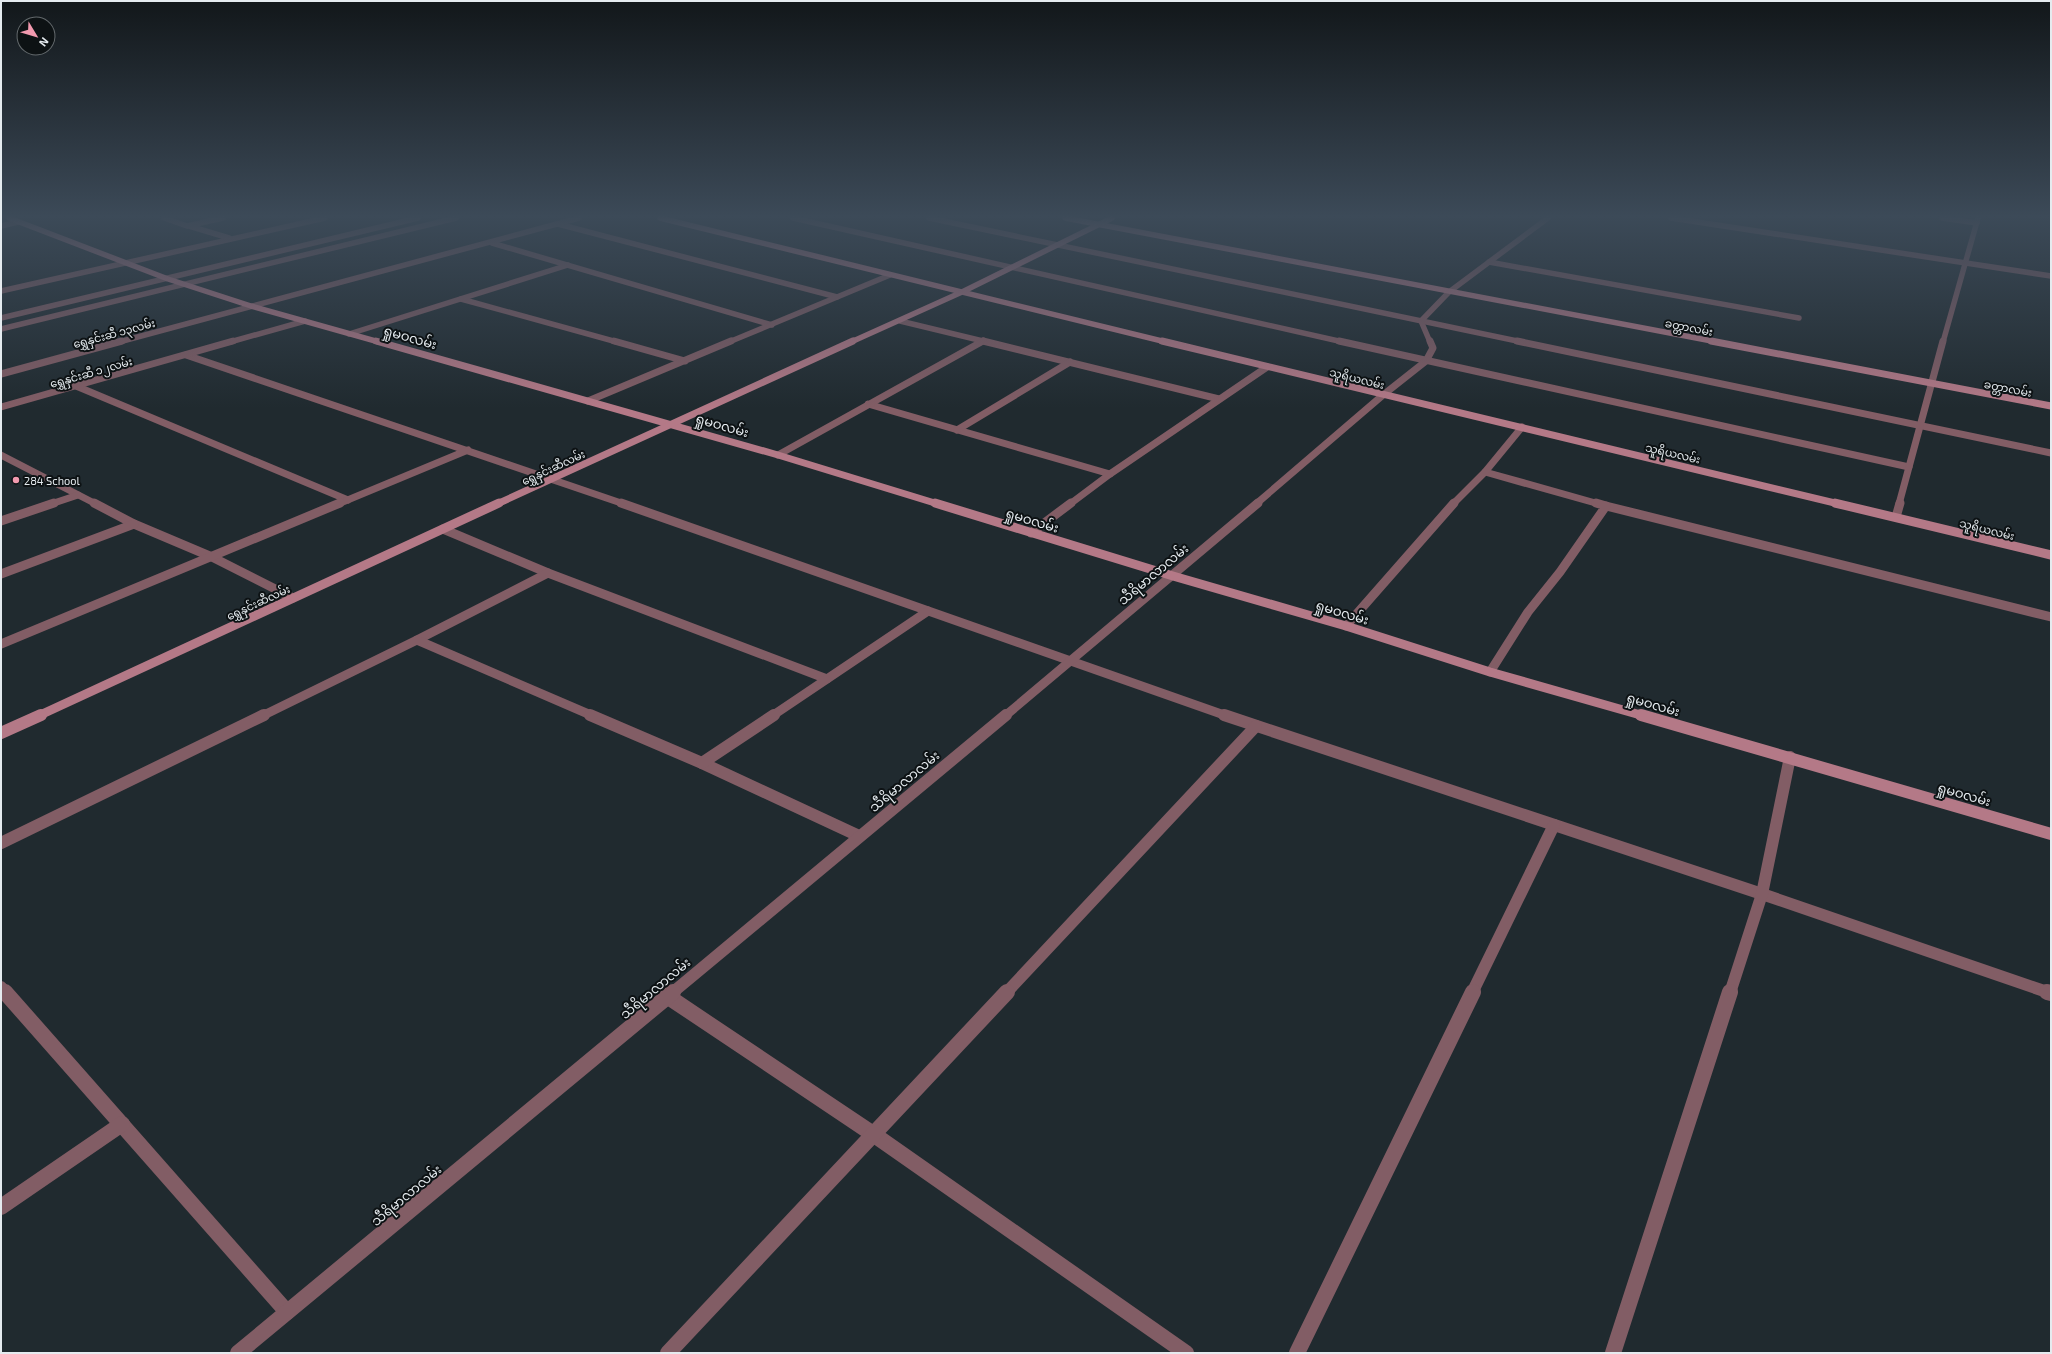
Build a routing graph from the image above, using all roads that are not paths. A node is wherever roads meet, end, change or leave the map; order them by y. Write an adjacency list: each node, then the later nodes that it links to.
1 (45, 281): 20 (street)
2 (159, 281): 27 (street)
3 (175, 281): 19 (street, ရှုမဝလမ်း)
4 (196, 281): 19 (street)
5 (346, 281): 26 (street, ရွှေနှင်းဆီ ၁၃လမ်း)
6 (517, 281): 25 (street)
7 (623, 281): 32 (street)
8 (777, 281): 24 (street)
9 (875, 281): 24 (street)
10 (916, 281): 22 (street, သူရိယလမ်း)
11 (984, 281): 22 (street, ရွှေနှင်းဆီလမ်း)
12 (1070, 281): 38 (street)
13 (1230, 281): 31 (street)
14 (1393, 281): 23 (street, ခတ္တာလမ်း)
15 (1463, 281): 23 (street)
16 (1595, 281): 28 (street)
17 (1961, 281): 42 (street)
18 (1, 284): 20 (street)
19 (184, 284): 26 (street, ရှုမဝလမ်း); 33 (street)
20 (11, 289): 21 (street)
21 (1, 291)
22 (962, 292): 30 (street, ရွှေနှင်းဆီလမ်း); 40 (street, သူရိယလမ်း)
23 (1449, 292): 31 (street); 42 (street, ခတ္တာလမ်း)
24 (837, 297): 32 (street)
25 (461, 299): 34 (street); 37 (street)
26 (251, 306): 29 (street, ရှုမဝလမ်း); 41 (street, ရွှေနှင်းဆီ ၁၃လမ်း)
27 (1, 318)
28 (1799, 318)
29 (305, 321): 34 (street, ရှုမဝလမ်း); 36 (street, ရွှေနှင်းဆီ ၁၂လမ်း)
30 (900, 321): 35 (street); 50 (street, ရွှေနှင်းဆီလမ်း)
31 (1421, 321): 38 (street); 51 (street)
32 (772, 325): 37 (street)
33 (1, 329)
34 (349, 334): 46 (street, ရှုမဝလမ်း)
35 (983, 341): 39 (street); 47 (street)
36 (186, 355): 43 (street, ရွှေနှင်းဆီ ၁၂လမ်း); 54 (street)
37 (685, 361): 46 (street)
38 (1426, 361): 44 (street, သီရိမာလာလမ်း); 58 (street)
39 (1070, 362): 45 (street); 53 (street)
40 (1268, 367): 44 (street, သူရိယလမ်း); 45 (street)
41 (1, 374)
42 (1931, 383): 48 (street, ခတ္တာလမ်း); 51 (street)
43 (76, 386): 49 (street, ရွှေနှင်းဆီ ၁၂လမ်း); 63 (street)
44 (1383, 395): 52 (street, သူရိယလမ်း); 74 (street, သီရိမာလာလမ်း)
45 (1219, 399): 60 (street)
46 (588, 401): 50 (street, ရှုမဝလမ်း)
47 (868, 404): 53 (street); 57 (street)
48 (2051, 406)
49 (1, 408)
50 (671, 424): 57 (street, ရှုမဝလမ်း); 61 (street, ရွှေနှင်းဆီလမ်း)
51 (1920, 426): 55 (street); 58 (street)
52 (1522, 427): 59 (street); 65 (street, သူရိယလမ်း)
53 (957, 430): 60 (street)
54 (468, 450): 61 (street); 63 (street)
55 (2051, 453)
56 (1, 455): 62 (street)
57 (778, 455): 69 (street, ရှုမဝလမ်း)
58 (1909, 467): 65 (street)
59 (1485, 472): 64 (street); 78 (street)
60 (1110, 474): 69 (street)
61 (552, 479): 68 (street, ရွှေနှင်းဆီလမ်း); 76 (street)
62 (78, 495): 66 (street); 67 (street)
63 (348, 500): 71 (street)
64 (1606, 506): 77 (street); 82 (street)
65 (1896, 517): 70 (street, သူရိယလမ်း)
66 (1, 521)
67 (134, 524): 71 (street); 73 (street)
68 (443, 529): 72 (street); 75 (street, ရွှေနှင်းဆီလမ်း)
69 (1030, 533): 74 (street, ရှုမဝလမ်း)
70 (2051, 555)
71 (212, 556): 75 (street); 80 (street)
72 (548, 573): 79 (street); 83 (street)
73 (1, 574)
74 (1173, 576): 78 (street, ရှုမဝလမ်း); 81 (street, သီရိမာလာလမ်း)
75 (293, 598): 85 (street, ရွှေနှင်းဆီလမ်း)
76 (928, 611): 81 (street); 83 (street)
77 (2051, 617)
78 (1346, 626): 82 (street, ရှုမဝလမ်း)
79 (417, 640): 87 (street); 91 (street)
80 (1, 644)
81 (1070, 661): 84 (street); 90 (street, သီရိမာလာလမ်း)
82 (1490, 672): 86 (street, ရှုမဝလမ်း)
83 (827, 679): 87 (street)
84 (1256, 726): 88 (street); 97 (street)
85 (1, 733)
86 (1790, 756): 89 (street, ရှုမဝလမ်း); 92 (street)
87 (702, 763): 90 (street)
88 (1554, 825): 92 (street); 103 (street)
89 (2051, 834)
90 (859, 836): 95 (street, သီရိမာလာလမ်း)
91 (1, 843)
92 (1762, 894): 94 (street); 104 (street)
93 (1, 987): 96 (street)
94 (2051, 993)
95 (667, 996): 97 (street); 99 (street, သီရိမာလာလမ်း)
96 (122, 1124): 98 (street); 99 (street)
97 (873, 1134): 101 (street); 102 (street)
98 (1, 1207)
99 (287, 1312): 100 (street, သီရိမာလာလမ်း)
100 (238, 1353)
101 (668, 1353)
102 (1186, 1353)
103 (1297, 1353)
104 (1613, 1353)

